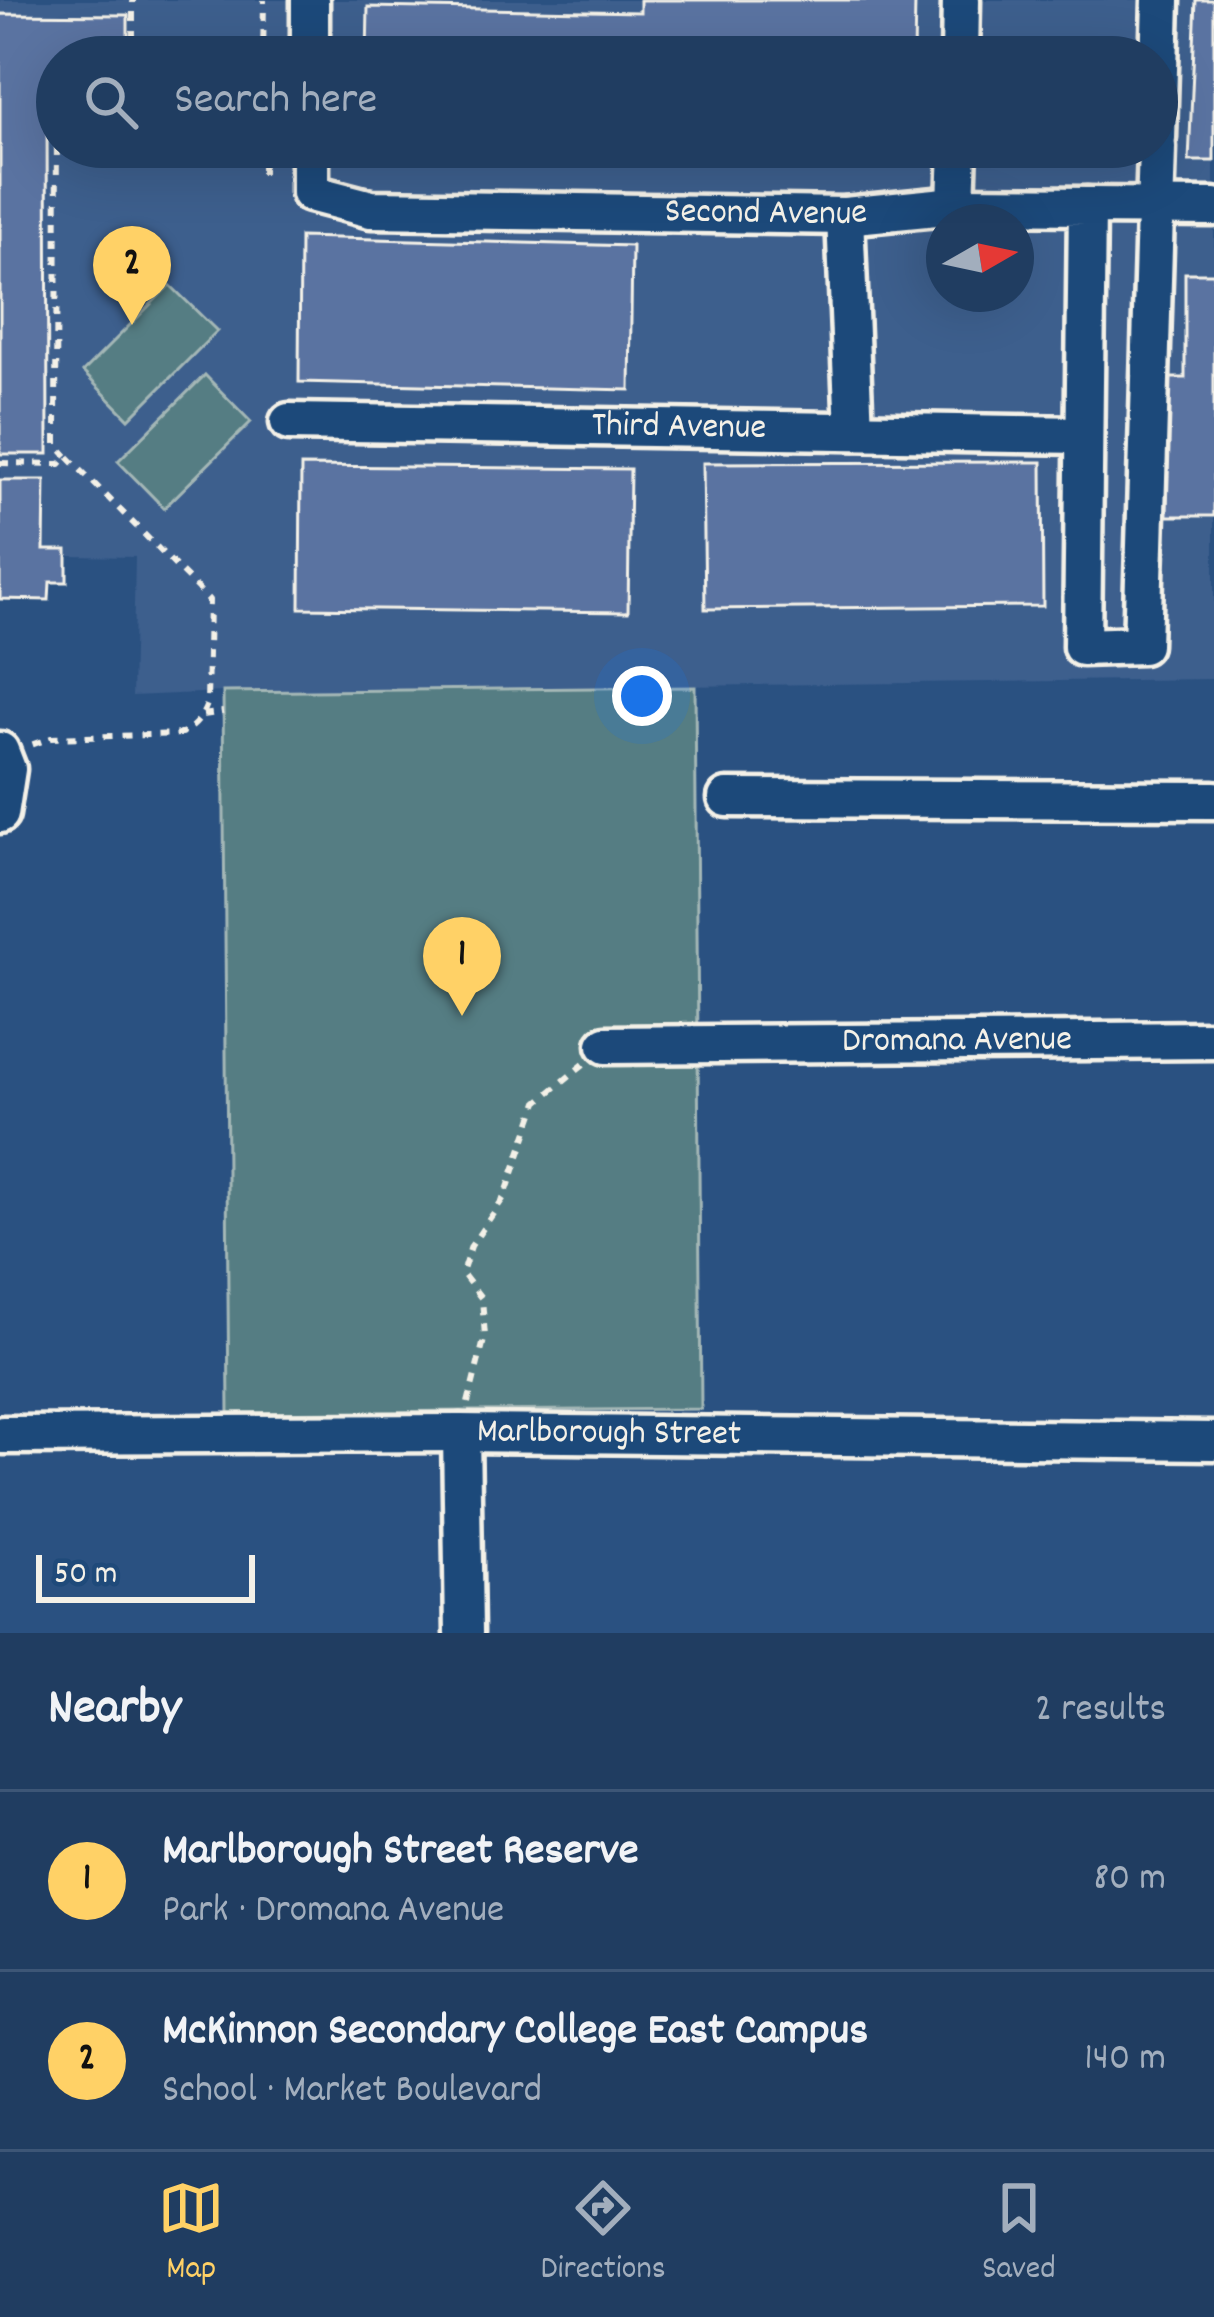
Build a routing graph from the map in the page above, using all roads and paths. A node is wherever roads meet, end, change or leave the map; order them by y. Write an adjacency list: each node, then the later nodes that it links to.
1 (134, 0): 6 (path)
2 (263, 0): 7 (path)
3 (310, 0): 8 (street)
4 (961, 0): 9 (street)
5 (1161, 0): 10 (street)
6 (133, 36)
7 (263, 36)
8 (310, 36)
9 (960, 36)
10 (1160, 36)
11 (57, 168): 27 (path)
12 (263, 168): 16 (path)
13 (310, 168): 23 (street, Second Avenue)
14 (957, 168): 17 (street)
15 (1156, 168): 22 (street)
16 (263, 174)
17 (956, 204)
18 (1034, 206): 19 (street, Second Avenue)
19 (1087, 206): 22 (street, Second Avenue); 26 (street)
20 (1214, 207): 22 (street, Second Avenue)
21 (926, 208): 23 (street, Second Avenue)
22 (1155, 208): 26 (street)
23 (845, 216): 25 (street)
24 (290, 422): 25 (street, Third Avenue)
25 (854, 431): 26 (street, Third Avenue)
26 (1083, 435)
27 (67, 456): 28 (path); 30 (path)
28 (0, 463)
29 (223, 712): 30 (path)
30 (203, 715): 31 (path)
31 (1, 753): 34 (street)
32 (727, 798): 33 (street)
33 (1214, 800)
34 (0, 814)
35 (1214, 1040): 36 (street, Dromana Avenue)
36 (606, 1045): 37 (path)
37 (461, 1433): 38 (street, Marlborough Street); 39 (street, Marlborough Street); 40 (street)
38 (1, 1434)
39 (1214, 1441)
40 (464, 1633)

